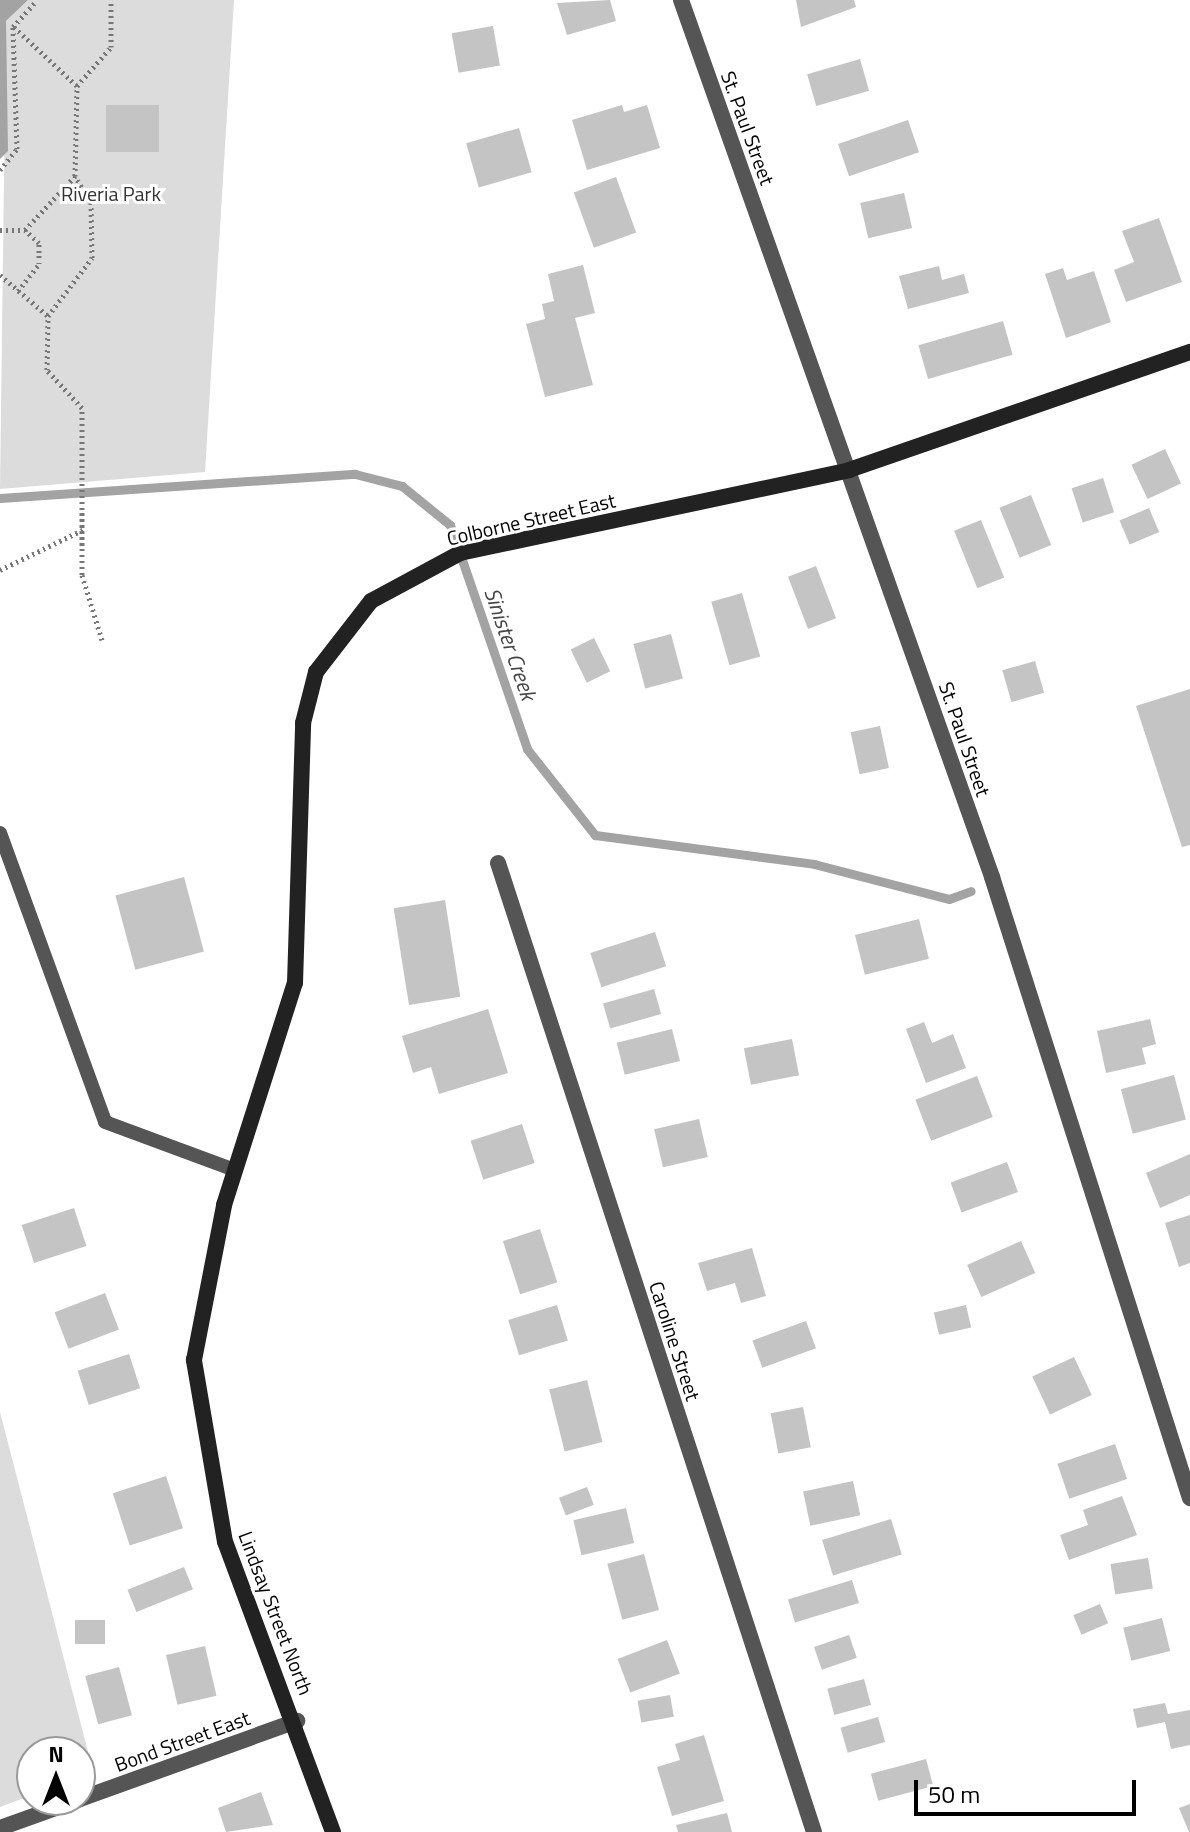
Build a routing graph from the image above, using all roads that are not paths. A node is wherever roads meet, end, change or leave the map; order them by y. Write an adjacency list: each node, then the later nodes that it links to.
1 (681, 0): 3 (street, St. Paul Street)
2 (1190, 352): 3 (main road, Colborne Street East)
3 (849, 470): 6 (main road, Colborne Street East); 7 (street, St. Paul Street)
4 (0, 833): 6 (lane)
5 (498, 863): 14 (street, Caroline Street)
6 (235, 1170): 8 (main road, Lindsay Street North)
7 (1190, 1498)
8 (297, 1721): 9 (street, Bond Street East); 13 (main road, Lindsay Street North)
9 (96, 1794)
10 (43, 1816): 11 (street, Bond Street East)
11 (21, 1826): 12 (street, Bond Street East)
12 (0, 1828)
13 (333, 1832)
14 (814, 1832)

